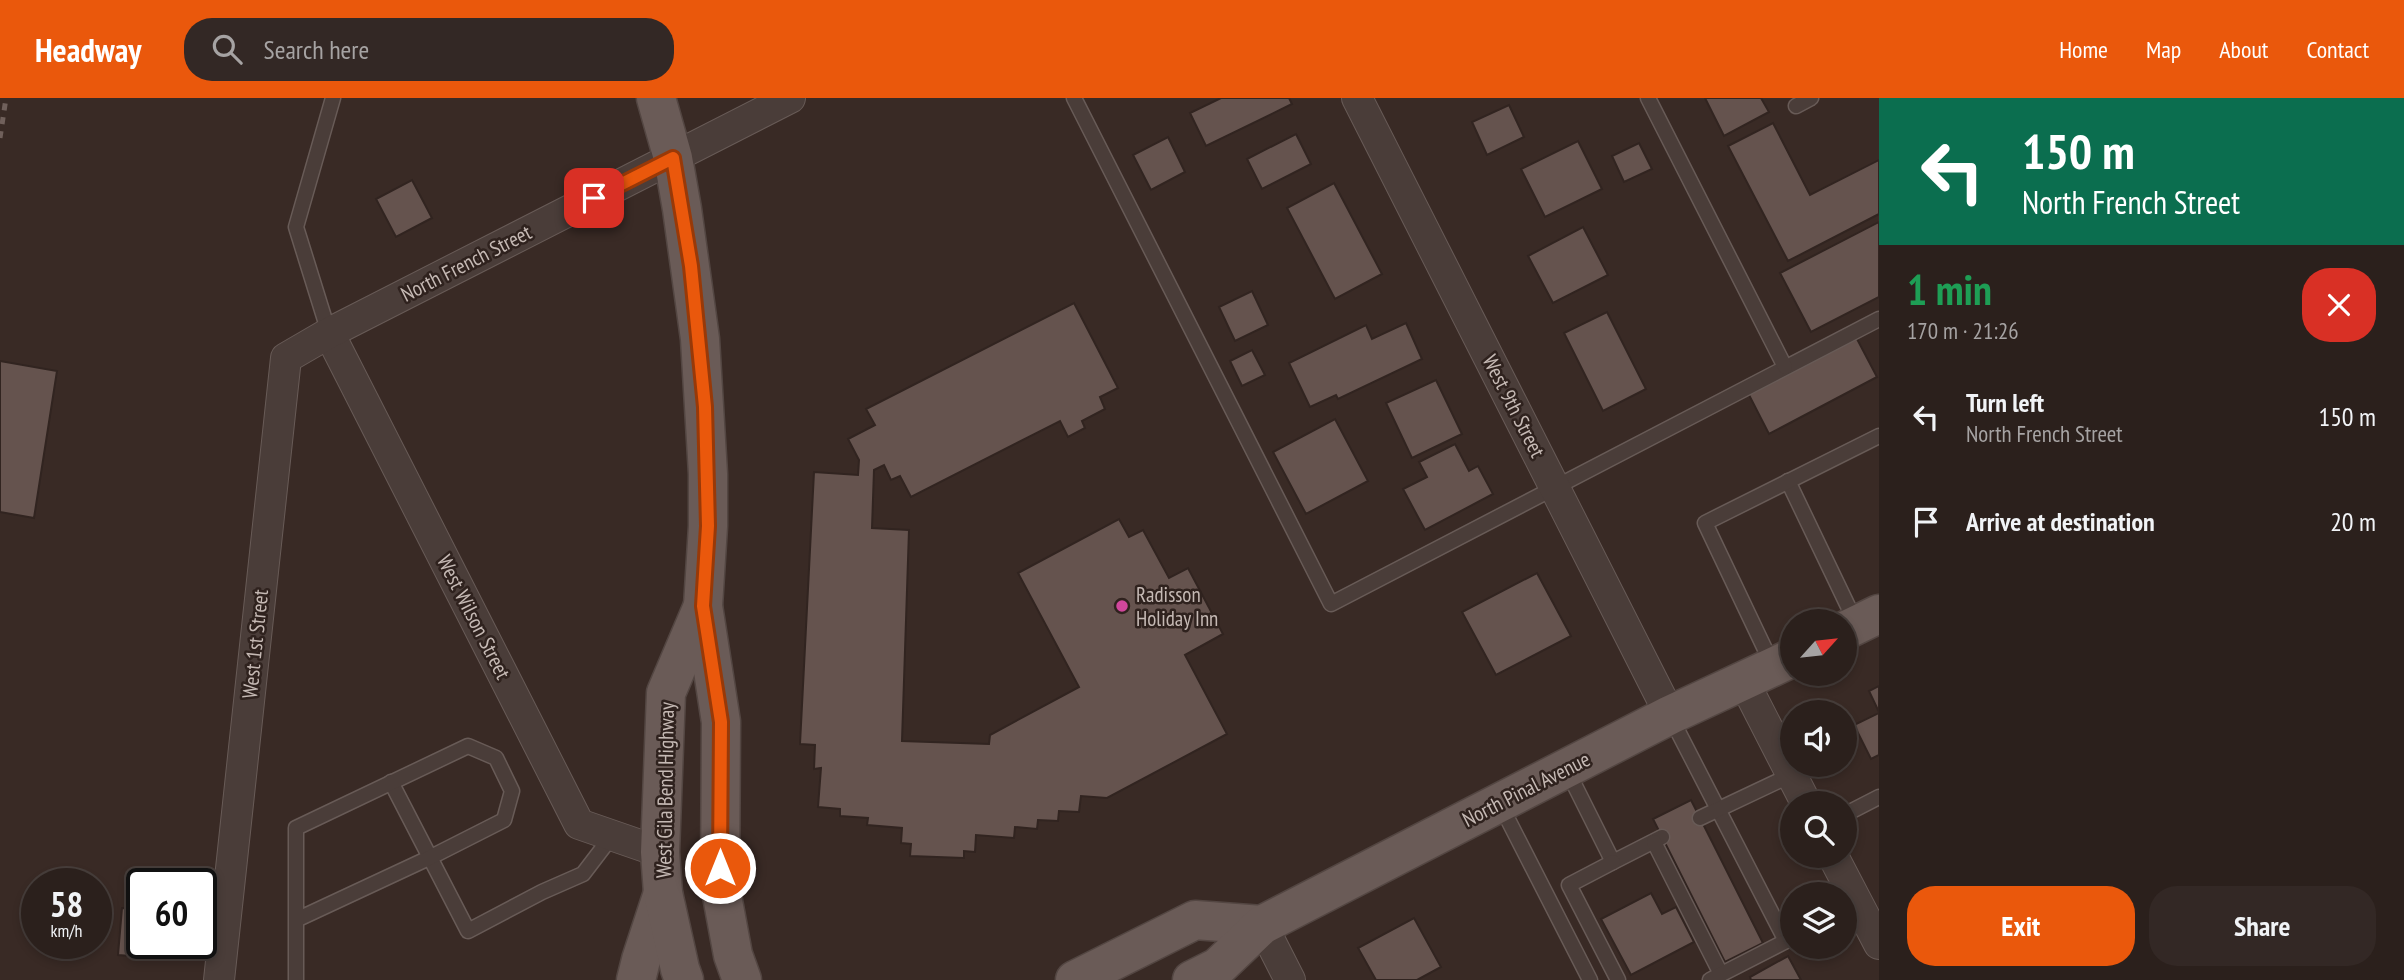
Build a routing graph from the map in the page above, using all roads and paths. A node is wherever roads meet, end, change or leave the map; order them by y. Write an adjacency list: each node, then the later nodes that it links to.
1 (333, 98): 11 (lane)
2 (656, 98): 9 (main road, West Gila Bend Highway)
3 (790, 98): 9 (street, North French Street)
4 (1074, 98): 15 (lane)
5 (1357, 98): 15 (street, West 9th Street)
6 (1648, 98): 12 (lane)
7 (1811, 98): 8 (lane)
8 (1796, 106)
9 (673, 158): 11 (street, North French Street); 16 (main road, West Gila Bend Highway)
10 (1879, 319): 12 (lane)
11 (329, 333): 29 (street, West Wilson Street); 41 (street, West 1st Street)
12 (1785, 367): 15 (lane)
13 (1879, 436): 14 (lane)
14 (1788, 481): 17 (lane); 18 (lane)
15 (1555, 487): 19 (street, West 9th Street)
16 (703, 606): 30 (main road, West Gila Bend Highway); 45 (main road, West Gila Bend Highway)
17 (1860, 623)
18 (1770, 669): 19 (main road, North Pinal Avenue); 20 (street)
19 (1670, 715): 21 (main road, North Pinal Avenue); 27 (lane)
20 (1780, 719)
21 (1566, 769): 25 (main road, North Pinal Avenue); 32 (lane)
22 (1787, 777): 27 (lane)
23 (391, 782): 31 (lane); 31 (lane); 35 (lane)
24 (1879, 797): 26 (lane)
25 (1499, 803): 37 (main road, North Pinal Avenue); 49 (lane)
26 (1857, 808)
27 (1720, 809): 28 (lane); 36 (lane)
28 (1700, 818)
29 (612, 836): 30 (street, West Wilson Street); 31 (lane)
30 (660, 852): 33 (main road, West Gila Bend Highway)
31 (431, 857): 35 (lane)
32 (1613, 862): 40 (lane); 50 (lane)
33 (663, 893): 43 (main road); 44 (main road, West Gila Bend Highway)
34 (1857, 915): 39 (street)
35 (296, 920): 42 (lane)
36 (1780, 922)
37 (1262, 925): 46 (main road); 47 (main road, North Pinal Avenue); 48 (street)
38 (1780, 944): 40 (lane)
39 (1879, 944)
40 (1716, 977)
41 (219, 980)
42 (296, 980)
43 (636, 980)
44 (684, 980)
45 (742, 980)
46 (1075, 980)
47 (1192, 980)
48 (1290, 980)
49 (1590, 980)
50 (1618, 980)

